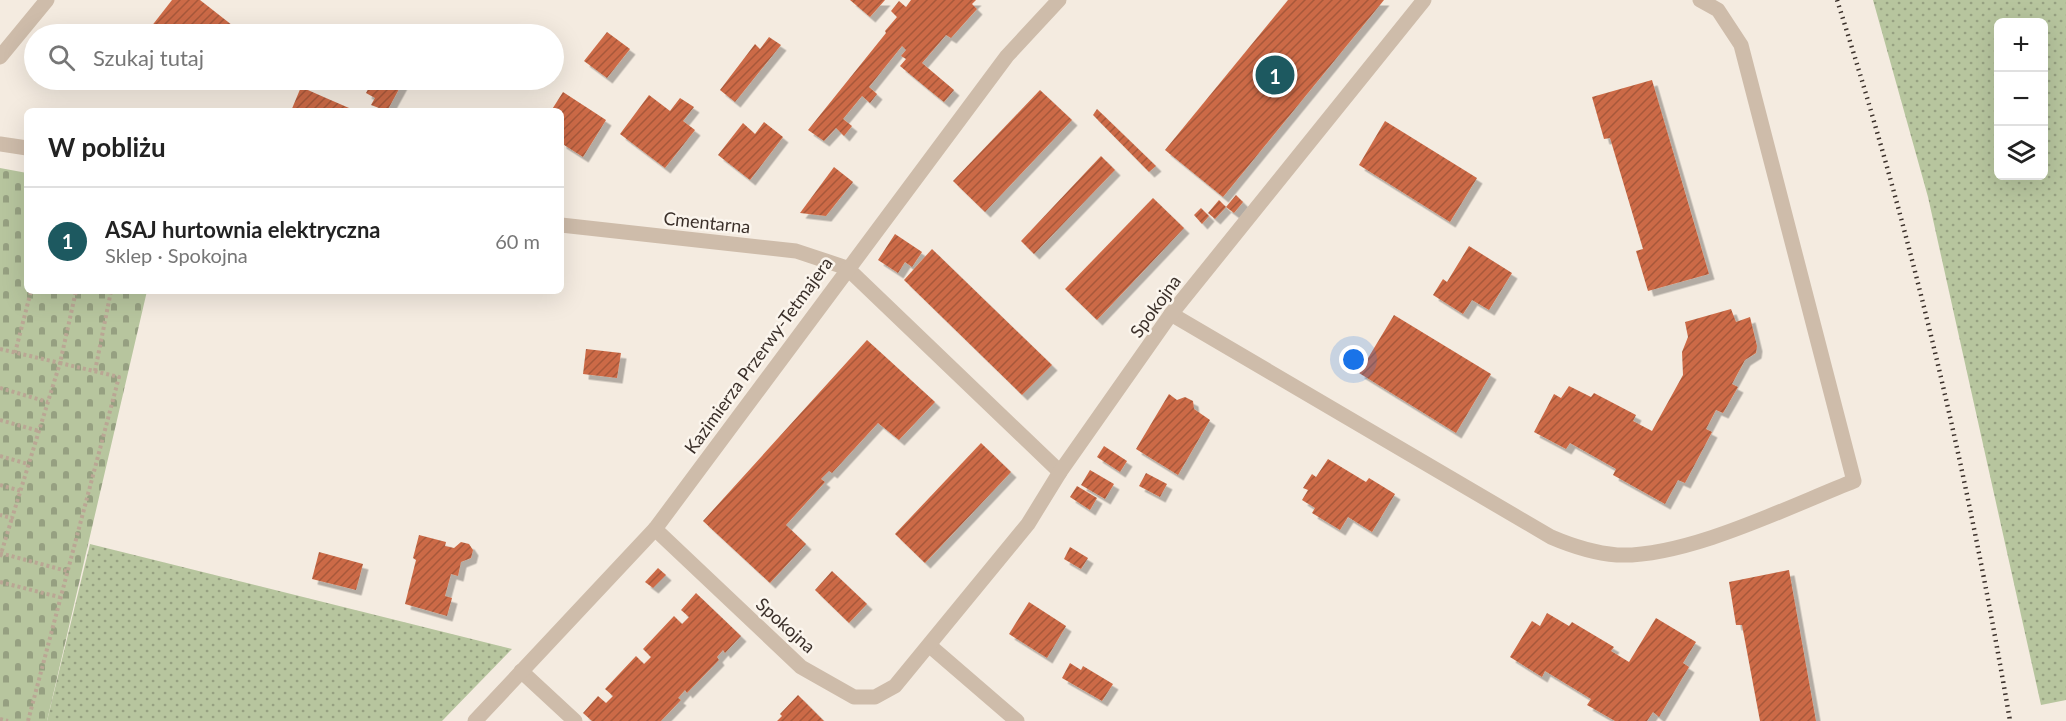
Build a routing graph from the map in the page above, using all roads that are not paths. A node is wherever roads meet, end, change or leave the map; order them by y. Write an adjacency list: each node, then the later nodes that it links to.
1 (47, 0): 5 (street)
2 (1059, 0): 11 (street, Kazimierza Przerwy-Tetmajera)
3 (1424, 0): 12 (street, Spokojna)
4 (1700, 0): 12 (street)
5 (27, 24)
6 (24, 28): 7 (street)
7 (0, 57)
8 (0, 144): 9 (street)
9 (24, 148)
10 (564, 225): 11 (street, Cmentarna)
11 (847, 268): 13 (street); 14 (street, Kazimierza Przerwy-Tetmajera)
12 (1171, 314): 13 (street, Spokojna)
13 (1060, 472): 15 (street, Spokojna)
14 (655, 529): 15 (street, Spokojna); 16 (street, Kazimierza Przerwy-Tetmajera)
15 (930, 646): 19 (street)
16 (522, 671): 17 (street, Kazimierza Przerwy-Tetmajera); 18 (street)
17 (475, 721)
18 (575, 721)
19 (1017, 721)

